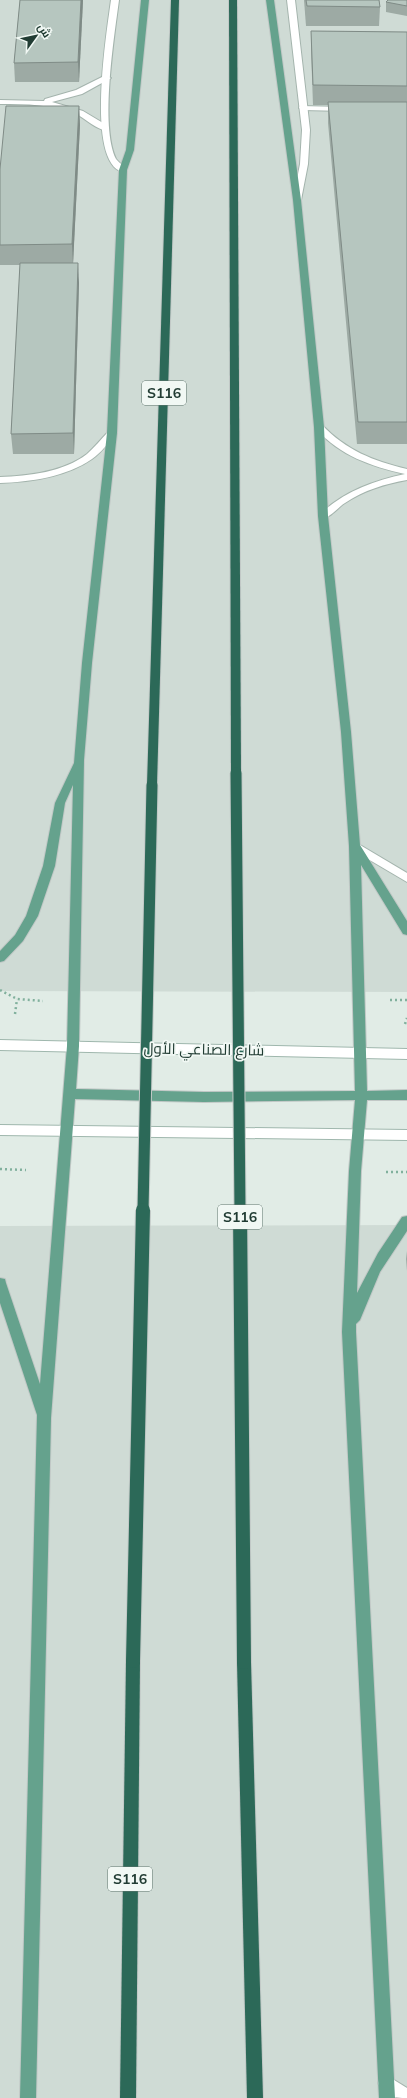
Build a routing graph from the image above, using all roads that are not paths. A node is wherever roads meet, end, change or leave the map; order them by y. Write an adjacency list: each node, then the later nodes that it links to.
1 (115, 0): 7 (street)
2 (145, 0): 13 (main road)
3 (175, 0): 43 (highway, S116, bridge)
4 (233, 0): 44 (highway, S116, bridge)
5 (270, 0): 14 (main road)
6 (291, 0): 10 (street)
7 (107, 78): 9 (street); 12 (street)
8 (0, 102): 9 (street)
9 (45, 102): 12 (street)
10 (303, 108): 11 (street); 14 (street)
11 (355, 109)
12 (105, 128): 13 (street)
13 (123, 170): 16 (main road)
14 (297, 200): 15 (main road)
15 (319, 427): 17 (street); 20 (main road)
16 (112, 433): 19 (street); 21 (main road)
17 (407, 472)
18 (407, 477): 20 (street)
19 (0, 480)
20 (323, 516): 22 (main road)
21 (79, 760): 25 (main road); 27 (main road)
22 (355, 846): 23 (street); 24 (main road); 28 (main road)
23 (407, 878)
24 (407, 931)
25 (0, 958)
26 (0, 1045): 27 (street, شارع الصناعي الأول)
27 (72, 1046): 28 (street, شارع الصناعي الأول); 30 (main road)
28 (362, 1052): 29 (street, شارع الصناعي الأول); 32 (main road)
29 (407, 1054)
30 (69, 1094): 32 (main road); 34 (main road)
31 (407, 1095): 32 (main road)
32 (361, 1096): 35 (main road)
33 (0, 1130): 34 (street)
34 (67, 1131): 35 (street); 40 (main road)
35 (357, 1134): 36 (street); 39 (main road)
36 (407, 1135)
37 (407, 1221): 39 (main road)
38 (0, 1283): 40 (main road)
39 (348, 1332): 41 (main road)
40 (44, 1418): 42 (main road)
41 (386, 2090): 45 (street)
42 (28, 2098)
43 (128, 2098)
44 (255, 2098)
45 (407, 2098)

